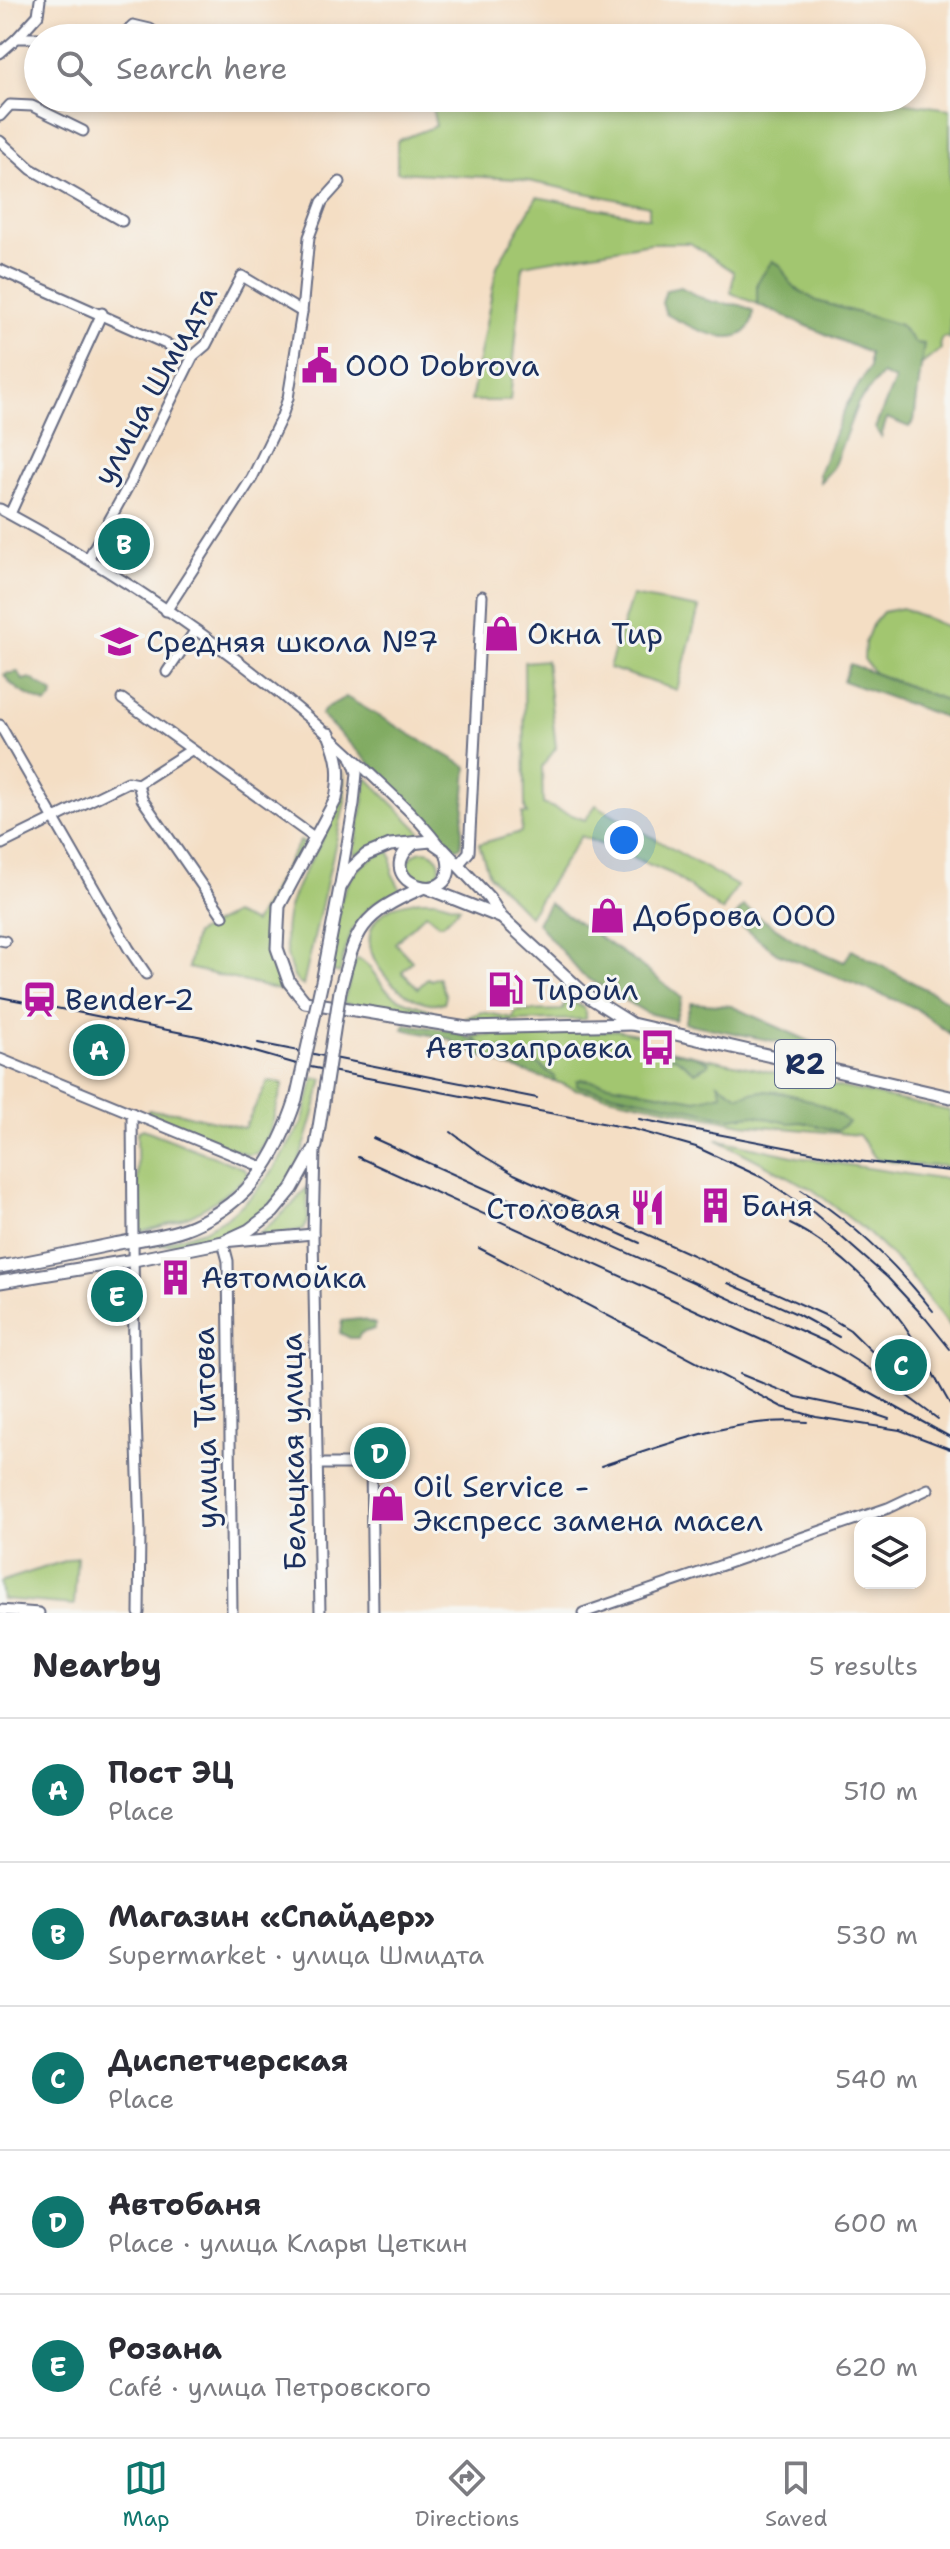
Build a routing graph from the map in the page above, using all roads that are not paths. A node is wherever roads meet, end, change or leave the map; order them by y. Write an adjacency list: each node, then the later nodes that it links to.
1 (40, 0): 2 (street)
2 (30, 24)
3 (24, 30): 4 (street)
4 (17, 38): 5 (street); 6 (street)
5 (24, 38)
6 (0, 53)
7 (24, 106): 9 (street)
8 (44, 112): 10 (street)
9 (0, 116)
10 (83, 131)
11 (0, 141): 13 (street)
12 (340, 182): 15 (street)
13 (122, 221)
14 (0, 270): 16 (street)
15 (302, 312): 17 (street, улица Шмидта); 22 (street)
16 (102, 313): 17 (street); 19 (street)
17 (193, 356): 20 (street, улица Шмидта)
18 (0, 509): 19 (street)
19 (10, 514): 20 (street)
20 (88, 559): 22 (street)
21 (482, 596): 36 (street)
22 (166, 611): 23 (street)
23 (195, 631): 24 (street); 27 (street)
24 (167, 672)
25 (122, 699): 28 (street)
26 (0, 725): 31 (street)
27 (329, 734): 29 (street); 32 (main road)
28 (191, 750): 30 (street); 32 (street)
29 (350, 754): 35 (street); 37 (street)
30 (138, 784): 31 (street); 39 (street)
31 (52, 818): 34 (street); 41 (street)
32 (315, 838): 42 (main road)
33 (414, 843): 35 (main road); 37 (main road); 38 (main road)
34 (0, 845)
35 (441, 847): 36 (main road, R2); 38 (main road)
36 (458, 865): 40 (main road, R2)
37 (340, 888): 47 (main road, bridge)
38 (424, 888): 40 (main road, R2); 46 (main road, bridge)
39 (223, 916)
40 (501, 917): 42 (main road, R2)
41 (146, 974)
42 (632, 1024): 44 (main road, R2)
43 (0, 1059): 45 (street)
44 (950, 1097)
45 (132, 1113): 47 (street); 49 (street)
46 (316, 1146): 48 (street, Бельцкая улица); 50 (main road)
47 (265, 1168): 49 (main road)
48 (313, 1234): 50 (street); 54 (street, Бельцкая улица)
49 (133, 1241): 51 (street); 52 (main road)
50 (223, 1242): 51 (main road); 59 (street, улица Титова)
51 (134, 1260): 53 (main road); 58 (street)
52 (0, 1267)
53 (0, 1282)
54 (317, 1464): 60 (street, Бельцкая улица); 61 (street)
55 (928, 1489): 62 (street)
56 (0, 1610): 57 (street)
57 (39, 1613)
58 (139, 1613)
59 (232, 1613)
60 (320, 1613)
61 (373, 1613)
62 (583, 1613)

